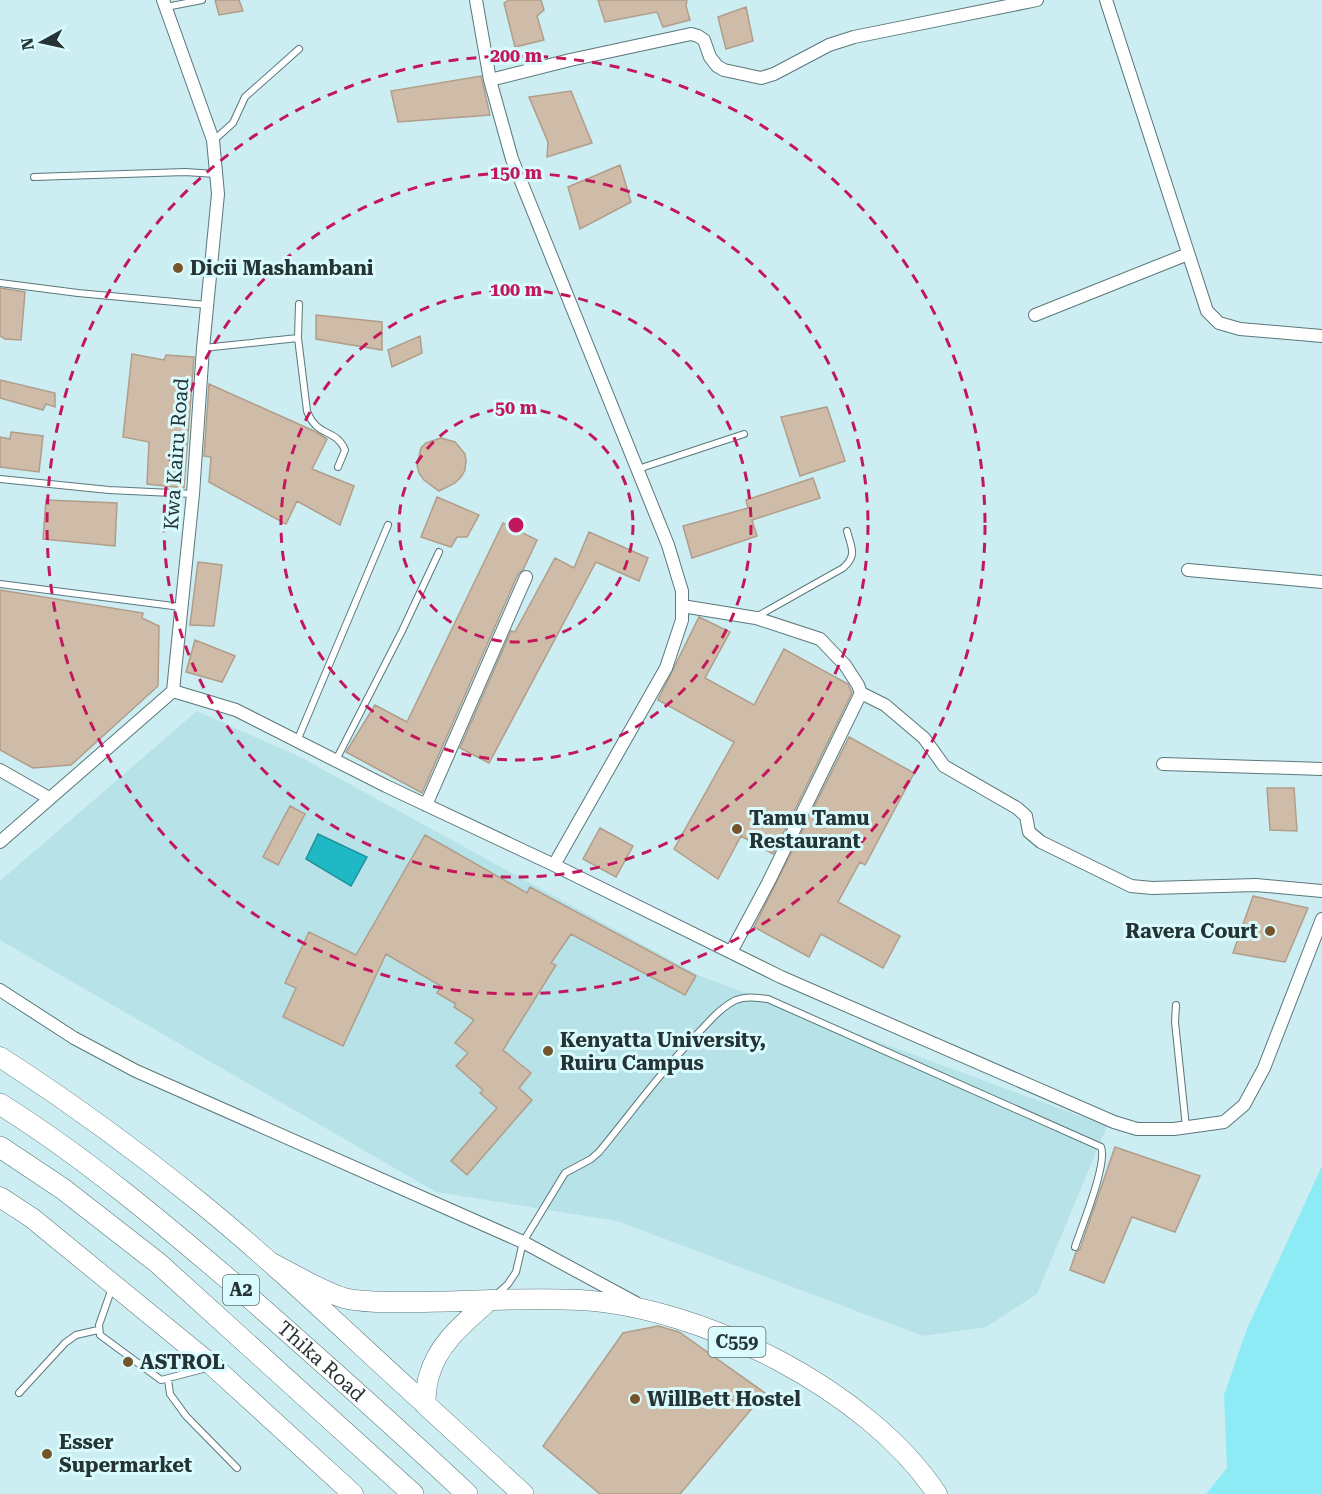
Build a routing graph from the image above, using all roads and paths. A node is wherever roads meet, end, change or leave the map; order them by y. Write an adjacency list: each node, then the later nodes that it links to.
1 (202, 0): 5 (lane)
2 (476, 0): 7 (street)
3 (1037, 0): 7 (street)
4 (1106, 0): 11 (street)
5 (164, 4): 8 (street, Kwa Kairu Road)
6 (299, 49): 8 (lane)
7 (490, 80): 21 (street)
8 (213, 140): 9 (street, Kwa Kairu Road)
9 (216, 174): 10 (lane); 14 (street, Kwa Kairu Road)
10 (34, 177)
11 (1188, 254): 15 (street); 16 (street)
12 (0, 283): 14 (lane)
13 (299, 304): 17 (lane)
14 (208, 305): 18 (street, Kwa Kairu Road)
15 (1035, 315)
16 (1322, 336)
17 (298, 338): 18 (lane); 20 (lane)
18 (203, 348): 23 (street, Kwa Kairu Road)
19 (744, 434): 21 (lane)
20 (338, 467)
21 (638, 470): 31 (street)
22 (0, 479): 23 (lane)
23 (194, 494): 32 (street, Kwa Kairu Road)
24 (388, 525): 36 (lane)
25 (847, 531): 33 (lane)
26 (439, 552): 37 (lane)
27 (1188, 570): 29 (street)
28 (526, 578): 42 (street)
29 (1322, 582)
30 (0, 584): 32 (lane)
31 (682, 606): 33 (street); 44 (street)
32 (182, 607): 34 (street, Kwa Kairu Road)
33 (756, 618): 35 (street)
34 (173, 691): 36 (street); 41 (street)
35 (861, 693): 45 (street); 47 (street)
36 (297, 741): 37 (street)
37 (336, 761): 42 (street)
38 (1163, 764): 39 (street)
39 (1322, 769)
40 (0, 771): 41 (street)
41 (49, 798): 43 (street)
42 (426, 805): 44 (street)
43 (0, 842)
44 (554, 865): 47 (street)
45 (1322, 891)
46 (1322, 919): 52 (street)
47 (731, 952): 52 (street)
48 (0, 990): 55 (street)
49 (1176, 1005): 52 (lane)
50 (0, 1057): 57 (main road, Thika Road)
51 (0, 1104): 69 (highway, Thika Road / A2)
52 (1186, 1127)
53 (0, 1147): 68 (highway, Thika Road / A2)
54 (0, 1197): 58 (main road)
55 (523, 1242): 56 (lane); 59 (lane); 60 (street)
56 (1075, 1247)
57 (270, 1262): 59 (main road); 65 (main road, Thika Road)
58 (114, 1283): 61 (lane); 62 (main road)
59 (490, 1300): 60 (main road, C559); 65 (main road)
60 (647, 1310): 71 (main road, C559)
61 (98, 1330): 63 (lane); 64 (lane)
62 (213, 1366): 63 (lane); 67 (main road)
63 (168, 1379): 66 (lane)
64 (19, 1393)
65 (425, 1404): 70 (highway)
66 (237, 1468)
67 (353, 1494)
68 (413, 1494)
69 (466, 1494)
70 (523, 1494)
71 (937, 1494)

